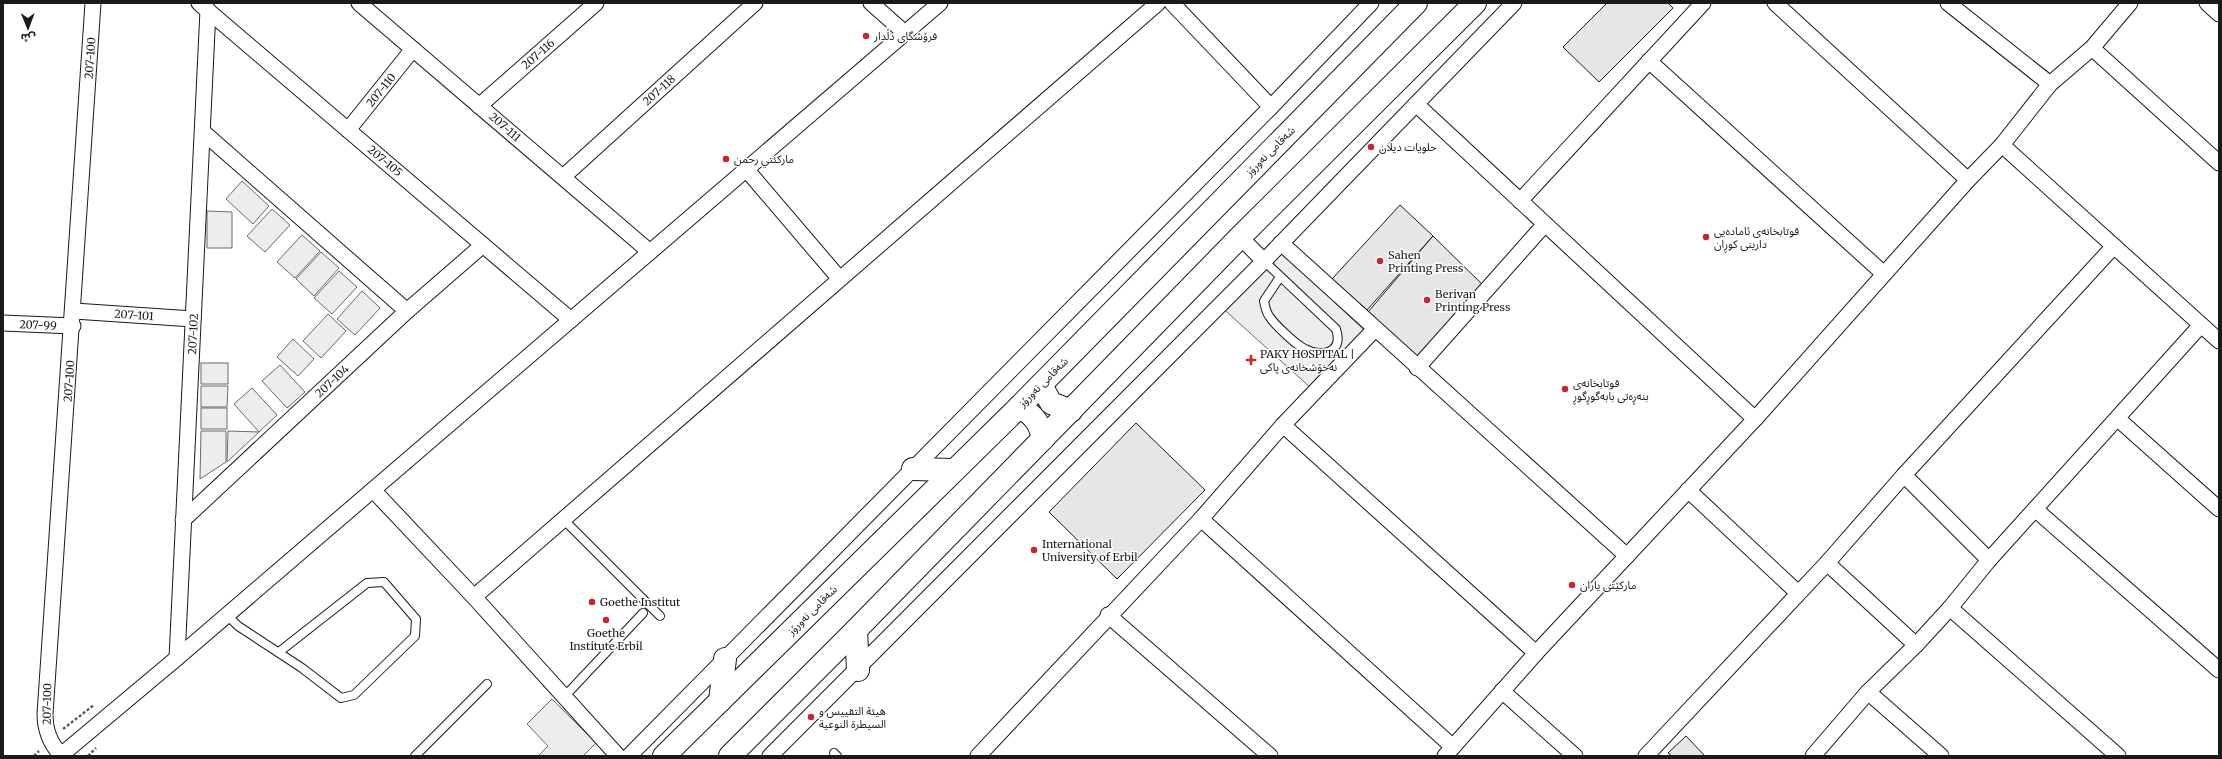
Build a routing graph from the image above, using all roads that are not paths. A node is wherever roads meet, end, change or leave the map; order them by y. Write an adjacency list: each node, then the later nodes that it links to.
1 (93, 3): 46 (street, 207-100)
2 (359, 3): 22 (street, 207-111)
3 (596, 3): 26 (street, 207-116)
4 (755, 3): 33 (street, 207-118)
5 (871, 3): 20 (street)
6 (940, 3): 20 (street)
7 (1158, 3): 45 (street)
8 (1172, 3): 27 (street)
9 (1371, 3): 27 (street)
10 (1416, 3): 56 (main road, شەقامی نەورۆز)
11 (1474, 3): 37 (main road)
12 (1514, 3): 25 (street)
13 (1703, 3): 23 (street)
14 (1775, 3): 34 (street)
15 (1948, 3): 24 (street)
16 (2130, 3): 21 (street)
17 (2207, 3): 19 (street)
18 (204, 7): 28 (street, 207-105); 29 (street, 207-102)
19 (2219, 14)
20 (905, 33): 32 (street)
21 (2092, 48): 24 (street); 31 (street)
22 (414, 49): 26 (street, 207-111); 28 (street, 207-110)
23 (1649, 61): 35 (street); 43 (street)
24 (2050, 84): 30 (street)
25 (1416, 104): 35 (street); 38 (street)
26 (479, 106): 33 (street, 207-111)
27 (1271, 107): 63 (street)
28 (348, 130): 39 (street, 207-105)
29 (203, 132): 47 (street); 48 (street, 207-102)
30 (2002, 145): 34 (street); 40 (street)
31 (2219, 163)
32 (746, 169): 41 (street); 45 (street)
33 (563, 177): 41 (street, 207-111)
34 (1968, 180): 43 (street)
35 (1520, 201): 36 (street)
36 (1545, 224): 55 (street); 59 (street)
37 (1240, 236): 42 (street); 58 (main road)
38 (1281, 243): 42 (street); 53 (street)
39 (483, 245): 47 (street, 207-104); 49 (street, 207-105)
40 (2114, 246): 51 (street); 65 (street)
41 (650, 252): 49 (street)
42 (1264, 261): 44 (lane); 89 (street)
43 (1884, 274): 59 (street)
44 (1280, 277): 44 (lane)
45 (840, 278): 70 (street)
46 (74, 311): 48 (street, 207-101); 52 (street, 207-100)
47 (407, 311): 72 (street, 207-104)
48 (193, 318): 72 (street, 207-102)
49 (571, 320): 66 (street)
50 (3, 323): 52 (street, 207-99)
51 (2201, 325): 54 (street); 60 (street)
52 (73, 326): 97 (street, 207-100)
53 (1374, 330): 55 (street); 61 (street)
54 (2219, 341)
55 (1418, 368): 73 (street)
56 (1041, 385): 57 (main road, شەقامی نەورۆز); 58 (main road)
57 (1019, 407): 62 (main road); 64 (main road, شەقامی نەورۆز)
58 (1070, 411): 62 (main road)
59 (1755, 419): 67 (street)
60 (2118, 419): 68 (street); 69 (street)
61 (1284, 425): 71 (street); 86 (street)
62 (1043, 439): 83 (main road)
63 (913, 469): 64 (main road); 88 (street)
64 (954, 470): 95 (main road, شەقامی نەورۆز)
65 (1904, 475): 74 (street); 75 (street)
66 (373, 490): 77 (street); 80 (street)
67 (1688, 490): 73 (street); 76 (street)
68 (2219, 509)
69 (2036, 510): 74 (street); 90 (street)
70 (563, 519): 77 (street); 82 (lane)
71 (1200, 519): 81 (street); 96 (street)
72 (183, 520): 87 (street, 207-102)
73 (1627, 556): 86 (street)
74 (1989, 560): 78 (street)
75 (1827, 563): 76 (street); 84 (street)
76 (1798, 593): 107 (street)
77 (474, 597): 94 (street)
78 (1950, 608): 84 (street); 110 (street)
79 (643, 613): 94 (lane)
80 (227, 615): 85 (lane); 87 (street)
81 (1108, 615): 104 (street); 105 (street)
82 (660, 616)
83 (856, 630): 89 (main road); 102 (main road)
84 (1916, 645): 93 (street)
85 (279, 652): 85 (lane)
86 (1536, 653): 92 (street)
87 (177, 658): 97 (street)
88 (725, 659): 95 (main road); 100 (street)
89 (858, 670): 103 (street)
90 (2219, 670)
91 (487, 684): 98 (lane)
92 (1502, 691): 96 (street); 106 (street)
93 (1868, 692): 108 (street); 109 (street)
94 (565, 696): 99 (street)
95 (720, 701): 101 (main road, شەقامی نەورۆز)
96 (1449, 752)
97 (60, 756)
98 (415, 756)
99 (618, 756)
100 (629, 756)
101 (664, 756)
102 (730, 756)
103 (770, 756)
104 (978, 756)
105 (1270, 756)
106 (1575, 756)
107 (1646, 756)
108 (1813, 756)
109 (1940, 756)
110 (2118, 756)

